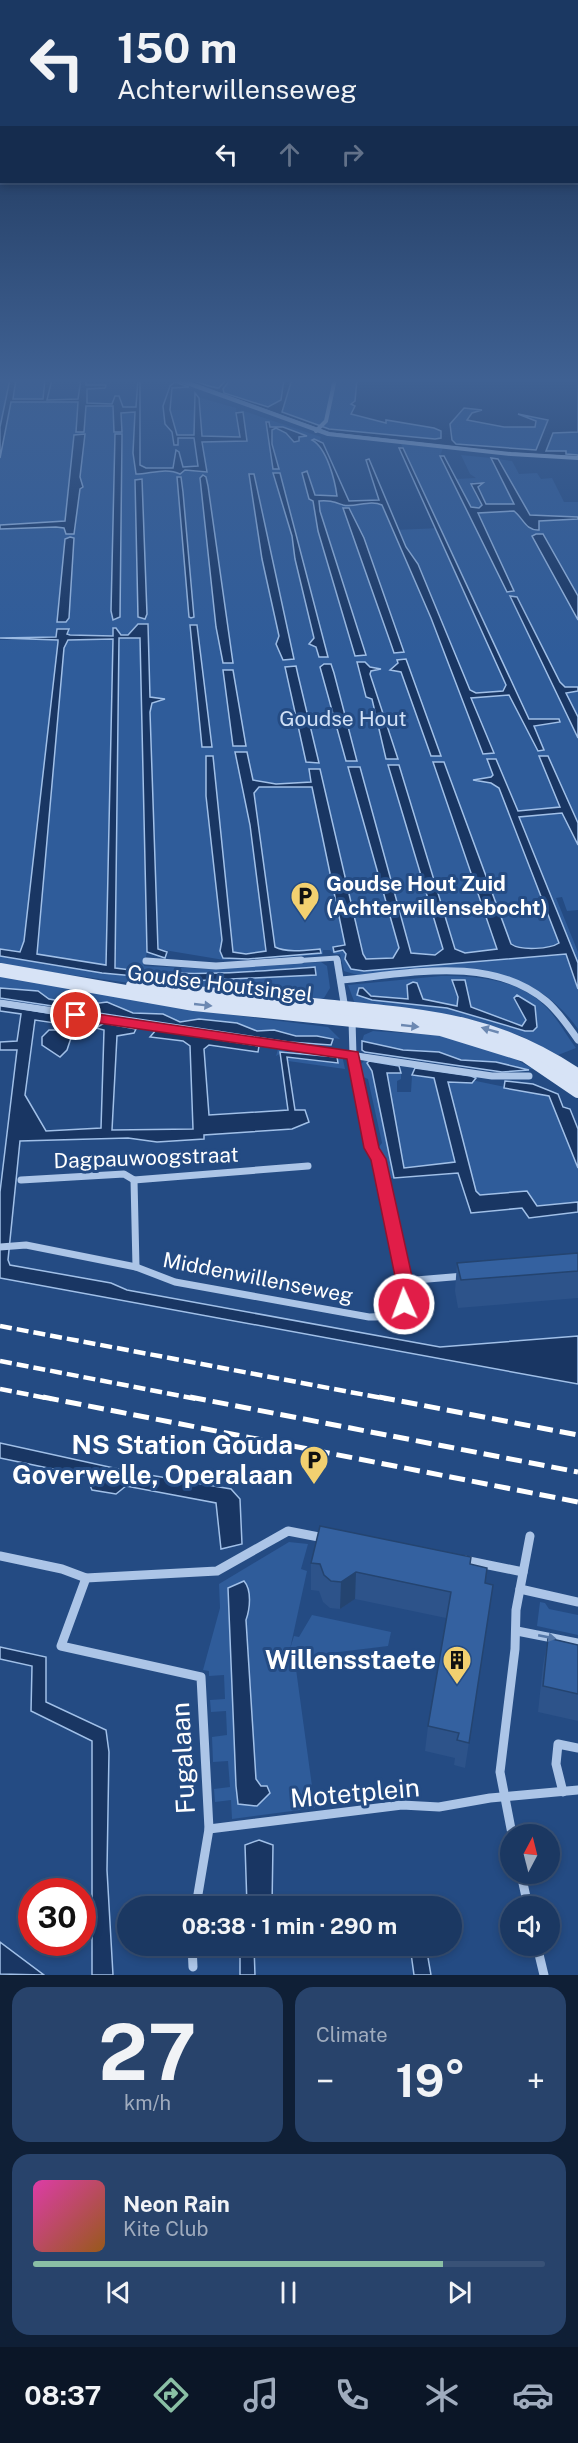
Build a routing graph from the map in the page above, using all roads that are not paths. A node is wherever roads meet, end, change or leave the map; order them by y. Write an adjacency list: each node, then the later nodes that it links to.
1 (146, 961): 3 (street)
2 (0, 970): 4 (main road, Goudse Houtsingel)
3 (341, 980): 6 (street); 8 (street)
4 (84, 982): 6 (main road, Goudse Houtsingel); 7 (main road, Goudse Houtsingel, one-way to 7)
5 (0, 1004): 9 (street)
6 (344, 1008): 7 (street); 11 (main road, Goudse Houtsingel, one-way to 6)
7 (352, 1020): 9 (street, Middenwillenseweg); 12 (main road, Goudse Houtsingel, one-way to 12)
8 (578, 1040)
9 (353, 1055): 10 (street); 19 (street, Middenwillenseweg)
10 (529, 1076)
11 (578, 1076)
12 (578, 1091)
13 (308, 1166): 15 (street, Dagpauwoogstraat)
14 (21, 1180): 15 (street, Dagpauwoogstraat)
15 (134, 1180): 17 (street, Middenwillenseweg)
16 (0, 1247): 17 (street, Middenwillenseweg)
17 (136, 1267): 19 (street, Middenwillenseweg)
18 (478, 1275): 19 (street)
19 (404, 1281)
20 (530, 1536): 24 (street)
21 (336, 1541): 25 (street)
22 (0, 1556): 25 (street)
23 (450, 1557): 24 (street)
24 (523, 1572): 26 (street)
25 (86, 1578): 35 (street, Fugalaan)
26 (520, 1589): 27 (street); 28 (street)
27 (578, 1602)
28 (517, 1631): 29 (street, one-way to 29); 33 (street)
29 (578, 1643)
30 (578, 1748): 32 (street)
31 (578, 1790): 32 (street, Motetplein)
32 (563, 1792): 33 (street, Motetplein)
33 (504, 1797): 34 (street); 35 (street, Motetplein)
34 (510, 1824)
35 (209, 1829): 36 (street, Fugalaan)
36 (198, 1896)
37 (192, 1956): 39 (street)
38 (539, 1956): 40 (street)
39 (193, 1967)
40 (544, 1975)

